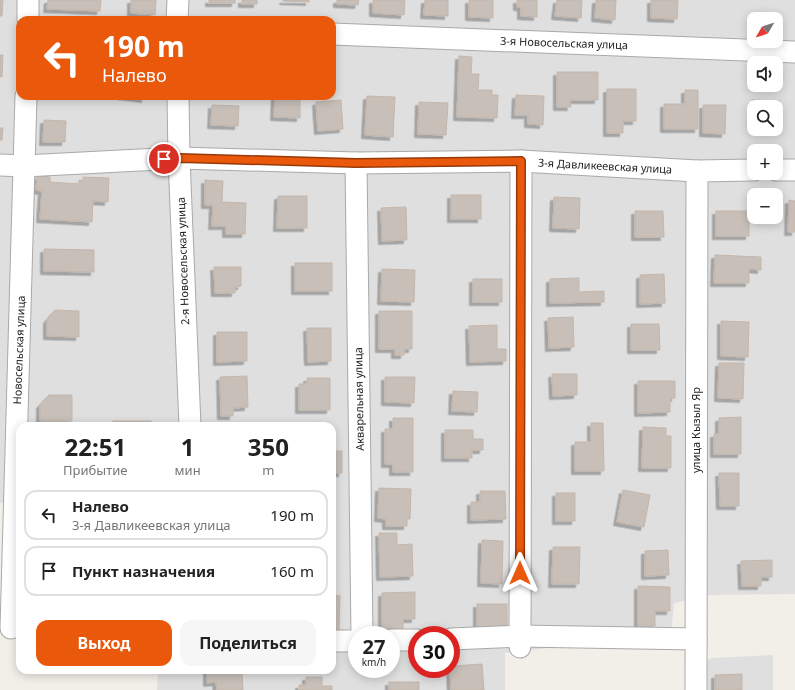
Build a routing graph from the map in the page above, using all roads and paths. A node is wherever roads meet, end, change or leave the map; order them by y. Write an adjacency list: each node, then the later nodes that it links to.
1 (28, 0): 3 (street)
2 (178, 0): 4 (street)
3 (28, 16)
4 (177, 16)
5 (336, 34): 6 (street, 3-я Новосельская улица)
6 (795, 52)
7 (26, 100): 13 (street, Новосельская улица)
8 (178, 100): 9 (street, 2-я Новосельская улица)
9 (180, 158): 11 (street, 3-я Давликеевская улица); 13 (street, 3-я Давликеевская улица); 19 (street, 2-я Новосельская улица)
10 (521, 161): 11 (street, 3-я Давликеевская улица); 17 (street, 3-я Давликеевская улица); 27 (street)
11 (356, 163): 21 (street, Акварельная улица)
12 (0, 165): 13 (street, 3-я Давликеевская улица)
13 (24, 166): 18 (street, Новосельская улица)
14 (747, 170): 17 (street, 3-я Давликеевская улица)
15 (783, 170): 16 (street)
16 (795, 170)
17 (697, 171): 24 (street, улица Кызыл Яр)
18 (17, 422)
19 (190, 422)
20 (16, 450): 22 (street, Новосельская улица)
21 (362, 626)
22 (11, 628)
23 (460, 639): 27 (street)
24 (696, 639): 27 (street); 28 (street, улица Кызыл Яр)
25 (336, 641): 26 (street)
26 (348, 641)
27 (520, 641)
28 (696, 690)

